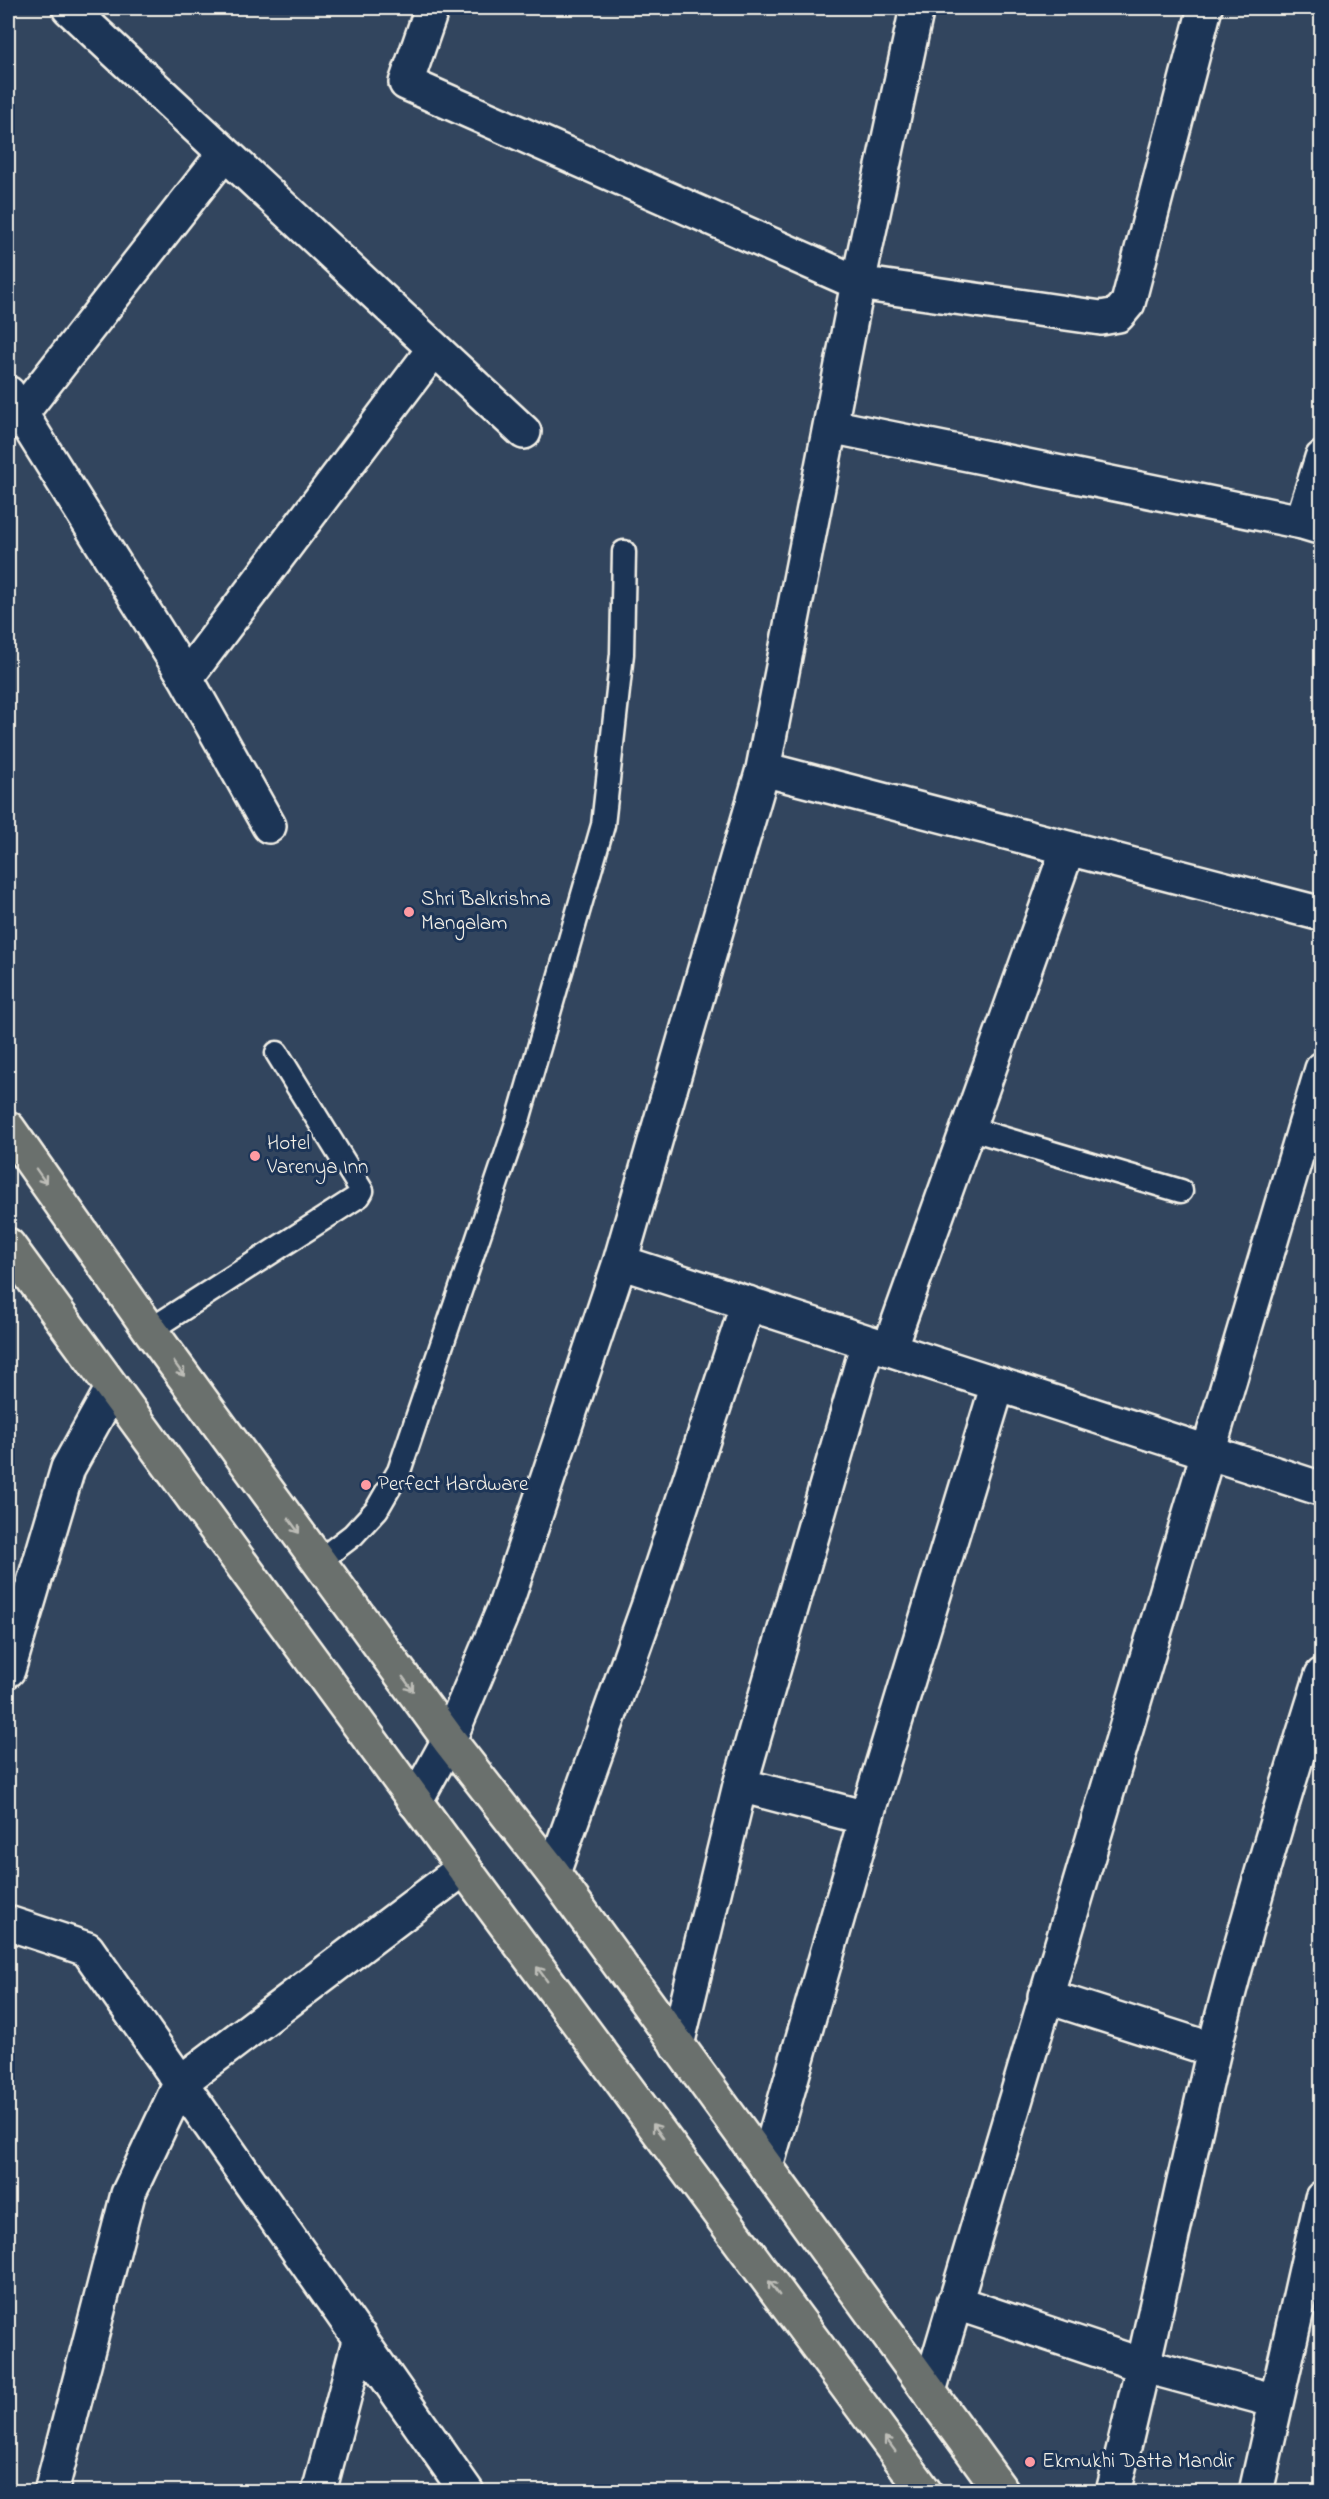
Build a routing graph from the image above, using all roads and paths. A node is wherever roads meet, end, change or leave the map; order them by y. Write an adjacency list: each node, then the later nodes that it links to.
1 (69, 8): 5 (street)
2 (432, 8): 6 (street)
3 (917, 8): 6 (street)
4 (1205, 8): 6 (street)
5 (224, 154): 7 (street); 8 (street)
6 (858, 283): 9 (street)
7 (434, 349): 10 (street); 14 (street)
8 (12, 410): 14 (street)
9 (830, 426): 12 (street); 15 (street)
10 (524, 432)
11 (1322, 458): 12 (street)
12 (1312, 525)
13 (624, 552): 33 (lane)
14 (186, 678): 16 (street)
15 (763, 769): 17 (street); 25 (street)
16 (269, 826)
17 (1068, 848): 18 (street); 22 (street)
18 (1322, 914)
19 (277, 1053): 27 (lane)
20 (1322, 1069): 31 (street)
21 (8, 1128): 27 (main road, one-way to 27)
22 (968, 1128): 23 (lane); 28 (street)
23 (1181, 1191)
24 (8, 1245): 30 (main road)
25 (620, 1262): 26 (street); 36 (street)
26 (748, 1303): 28 (street); 41 (street)
27 (150, 1330): 33 (main road, one-way to 33)
28 (878, 1345): 29 (street); 37 (street)
29 (998, 1384): 31 (street); 39 (street)
30 (112, 1389): 34 (street); 38 (main road)
31 (1207, 1452): 32 (street); 43 (street)
32 (1322, 1489)
33 (319, 1561): 36 (main road, one-way to 36)
34 (8, 1670)
35 (1322, 1675): 45 (street)
36 (449, 1740): 38 (street); 41 (main road)
37 (740, 1785): 39 (street); 44 (street)
38 (416, 1802): 40 (main road)
39 (866, 1818): 47 (street)
40 (464, 1868): 46 (street); 57 (main road, one-way to 40)
41 (553, 1874): 44 (main road)
42 (8, 1923): 46 (street)
43 (1045, 1996): 45 (street); 49 (street)
44 (677, 2045): 47 (main road)
45 (1214, 2050): 51 (street)
46 (181, 2082): 50 (street); 54 (street)
47 (766, 2167): 52 (main road)
48 (1322, 2198): 53 (street)
49 (954, 2302): 51 (street); 52 (street)
50 (360, 2337): 55 (street); 56 (street)
51 (1144, 2366): 53 (street); 59 (street)
52 (929, 2391): 58 (main road)
53 (1276, 2401): 60 (street)
54 (51, 2492)
55 (319, 2492)
56 (467, 2492)
57 (925, 2492)
58 (1002, 2492)
59 (1113, 2492)
60 (1256, 2492)

